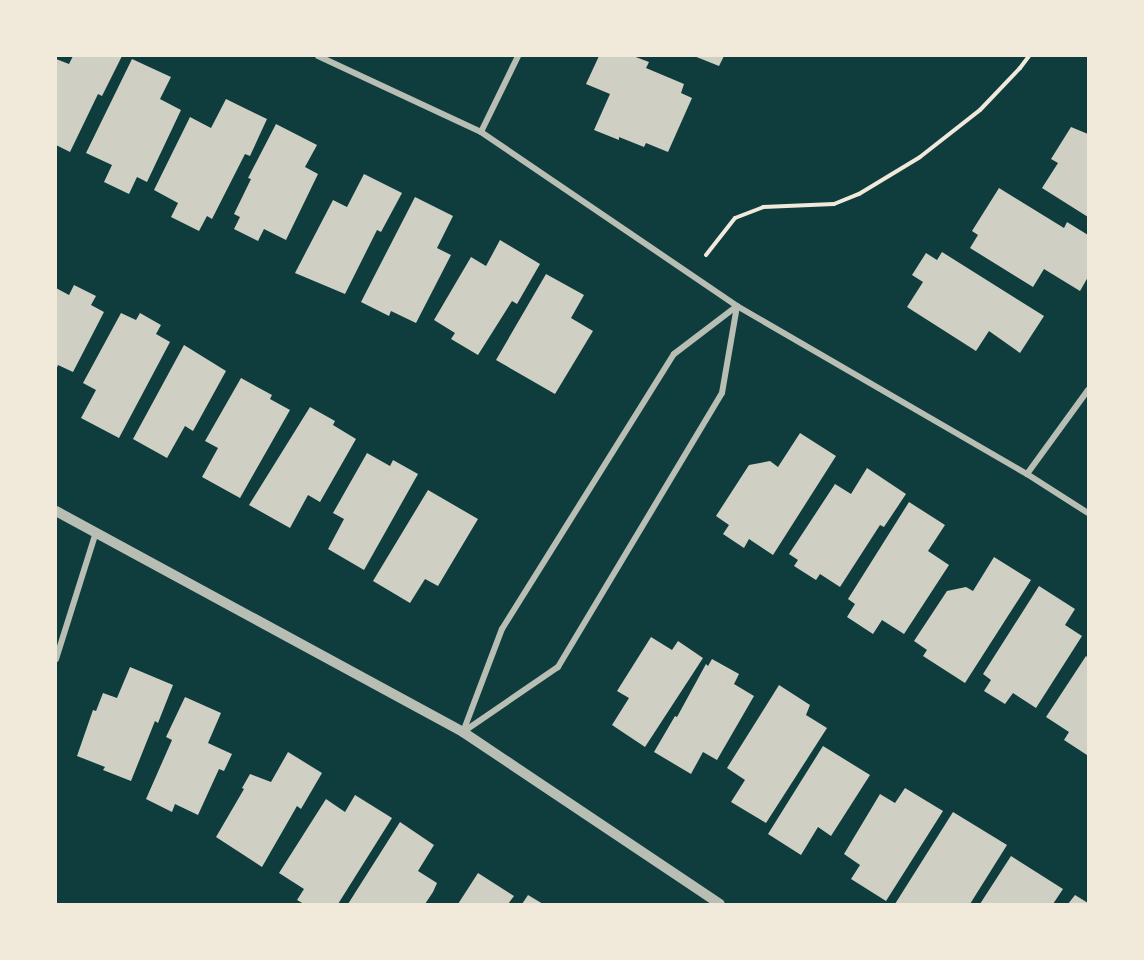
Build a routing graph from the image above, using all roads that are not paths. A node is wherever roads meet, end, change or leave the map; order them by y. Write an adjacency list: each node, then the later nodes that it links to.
1 (318, 56): 3 (street)
2 (518, 56): 3 (street)
3 (481, 132): 4 (street)
4 (737, 306): 6 (street); 11 (street); 11 (street)
5 (1089, 390): 6 (street)
6 (1027, 474): 8 (street)
7 (56, 511): 9 (street)
8 (1089, 513)
9 (96, 532): 10 (street); 11 (street)
10 (56, 659)
11 (463, 732): 12 (street)
12 (720, 904)

